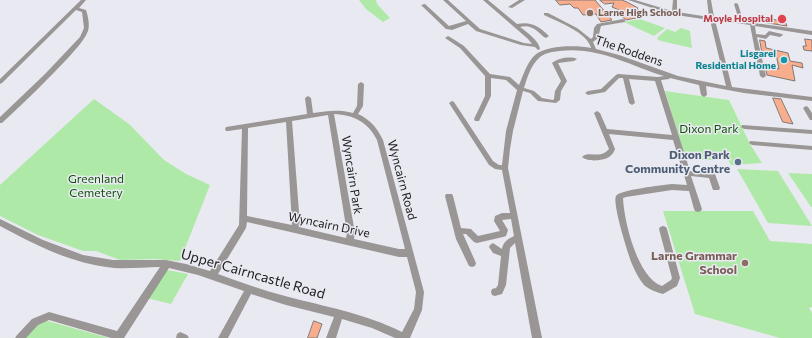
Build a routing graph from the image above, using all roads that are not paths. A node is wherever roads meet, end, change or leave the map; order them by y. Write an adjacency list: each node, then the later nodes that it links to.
1 (84, 0): 12 (street)
2 (445, 0): 17 (street)
3 (485, 0): 19 (street)
4 (630, 0): 8 (street)
5 (675, 0): 14 (street)
6 (709, 0): 15 (street)
7 (519, 1): 11 (street)
8 (638, 1): 14 (street)
9 (736, 4): 18 (street)
10 (423, 5): 17 (street)
11 (510, 7)
12 (76, 8): 35 (street); 54 (street)
13 (546, 14): 25 (street)
14 (674, 14): 15 (street)
15 (712, 19): 18 (street); 38 (street)
16 (623, 21): 25 (street)
17 (469, 22): 26 (street)
18 (749, 24): 20 (street); 21 (street)
19 (516, 26): 23 (street); 26 (street)
20 (812, 34)
21 (755, 35): 22 (street); 33 (street)
22 (780, 35)
23 (546, 36)
24 (448, 38): 30 (street)
25 (591, 41): 27 (street)
26 (536, 46): 28 (street)
27 (594, 50): 28 (street, The Roddens); 32 (street, The Roddens)
28 (542, 53): 39 (street)
29 (574, 59): 39 (street)
30 (488, 76): 39 (street); 53 (street)
31 (625, 76): 34 (street); 40 (street); 45 (street)
32 (669, 76): 34 (street); 36 (street, The Roddens)
33 (763, 76)
34 (658, 78): 60 (street)
35 (0, 82)
36 (702, 83): 38 (street, The Roddens); 41 (street)
37 (361, 84): 50 (street)
38 (729, 88): 43 (street, The Roddens)
39 (521, 89): 64 (street)
40 (588, 94)
41 (704, 94)
42 (308, 98): 49 (street)
43 (812, 99)
44 (452, 103): 64 (street)
45 (632, 103)
46 (806, 108): 51 (street)
47 (330, 112): 49 (street, Wyncairn Road); 50 (street, Wyncairn Road); 77 (street, Wyncairn Park)
48 (597, 113): 58 (street)
49 (310, 115): 52 (street, Wyncairn Road)
50 (356, 116): 79 (street, Wyncairn Road)
51 (812, 118)
52 (289, 119): 55 (street, Wyncairn Road); 74 (street)
53 (477, 119)
54 (0, 121)
55 (245, 126): 57 (street, Wyncairn Road); 71 (street)
56 (744, 127): 59 (street)
57 (228, 129)
58 (605, 131): 60 (street); 63 (street)
59 (812, 132)
60 (676, 138): 65 (street)
61 (752, 143): 62 (street)
62 (812, 148)
63 (584, 157)
64 (505, 168): 70 (street)
65 (687, 173): 66 (street); 67 (street)
66 (691, 188): 69 (street); 73 (street)
67 (716, 188)
68 (451, 197): 75 (street)
69 (698, 209)
70 (513, 216): 75 (street); 76 (street)
71 (243, 220): 74 (street, Wyncairn Drive); 83 (street)
72 (0, 222): 82 (street, Upper Cairncastle Road)
73 (663, 229)
74 (294, 230): 77 (street, Wyncairn Drive)
75 (458, 230): 81 (street)
76 (517, 238): 80 (street); 92 (street)
77 (349, 242): 79 (street, Wyncairn Drive)
78 (493, 247): 80 (street)
79 (410, 253): 91 (street, Wyncairn Road)
80 (505, 254): 85 (street)
81 (469, 262)
82 (168, 264): 83 (street, Upper Cairncastle Road); 87 (street)
83 (212, 276): 84 (street, Upper Cairncastle Road)
84 (249, 290): 86 (street, Upper Cairncastle Road); 89 (street)
85 (495, 292)
86 (340, 313): 90 (street); 91 (street, Upper Cairncastle Road)
87 (119, 337): 88 (street)
88 (20, 338)
89 (223, 338)
90 (332, 338)
91 (404, 338)
92 (537, 338)

